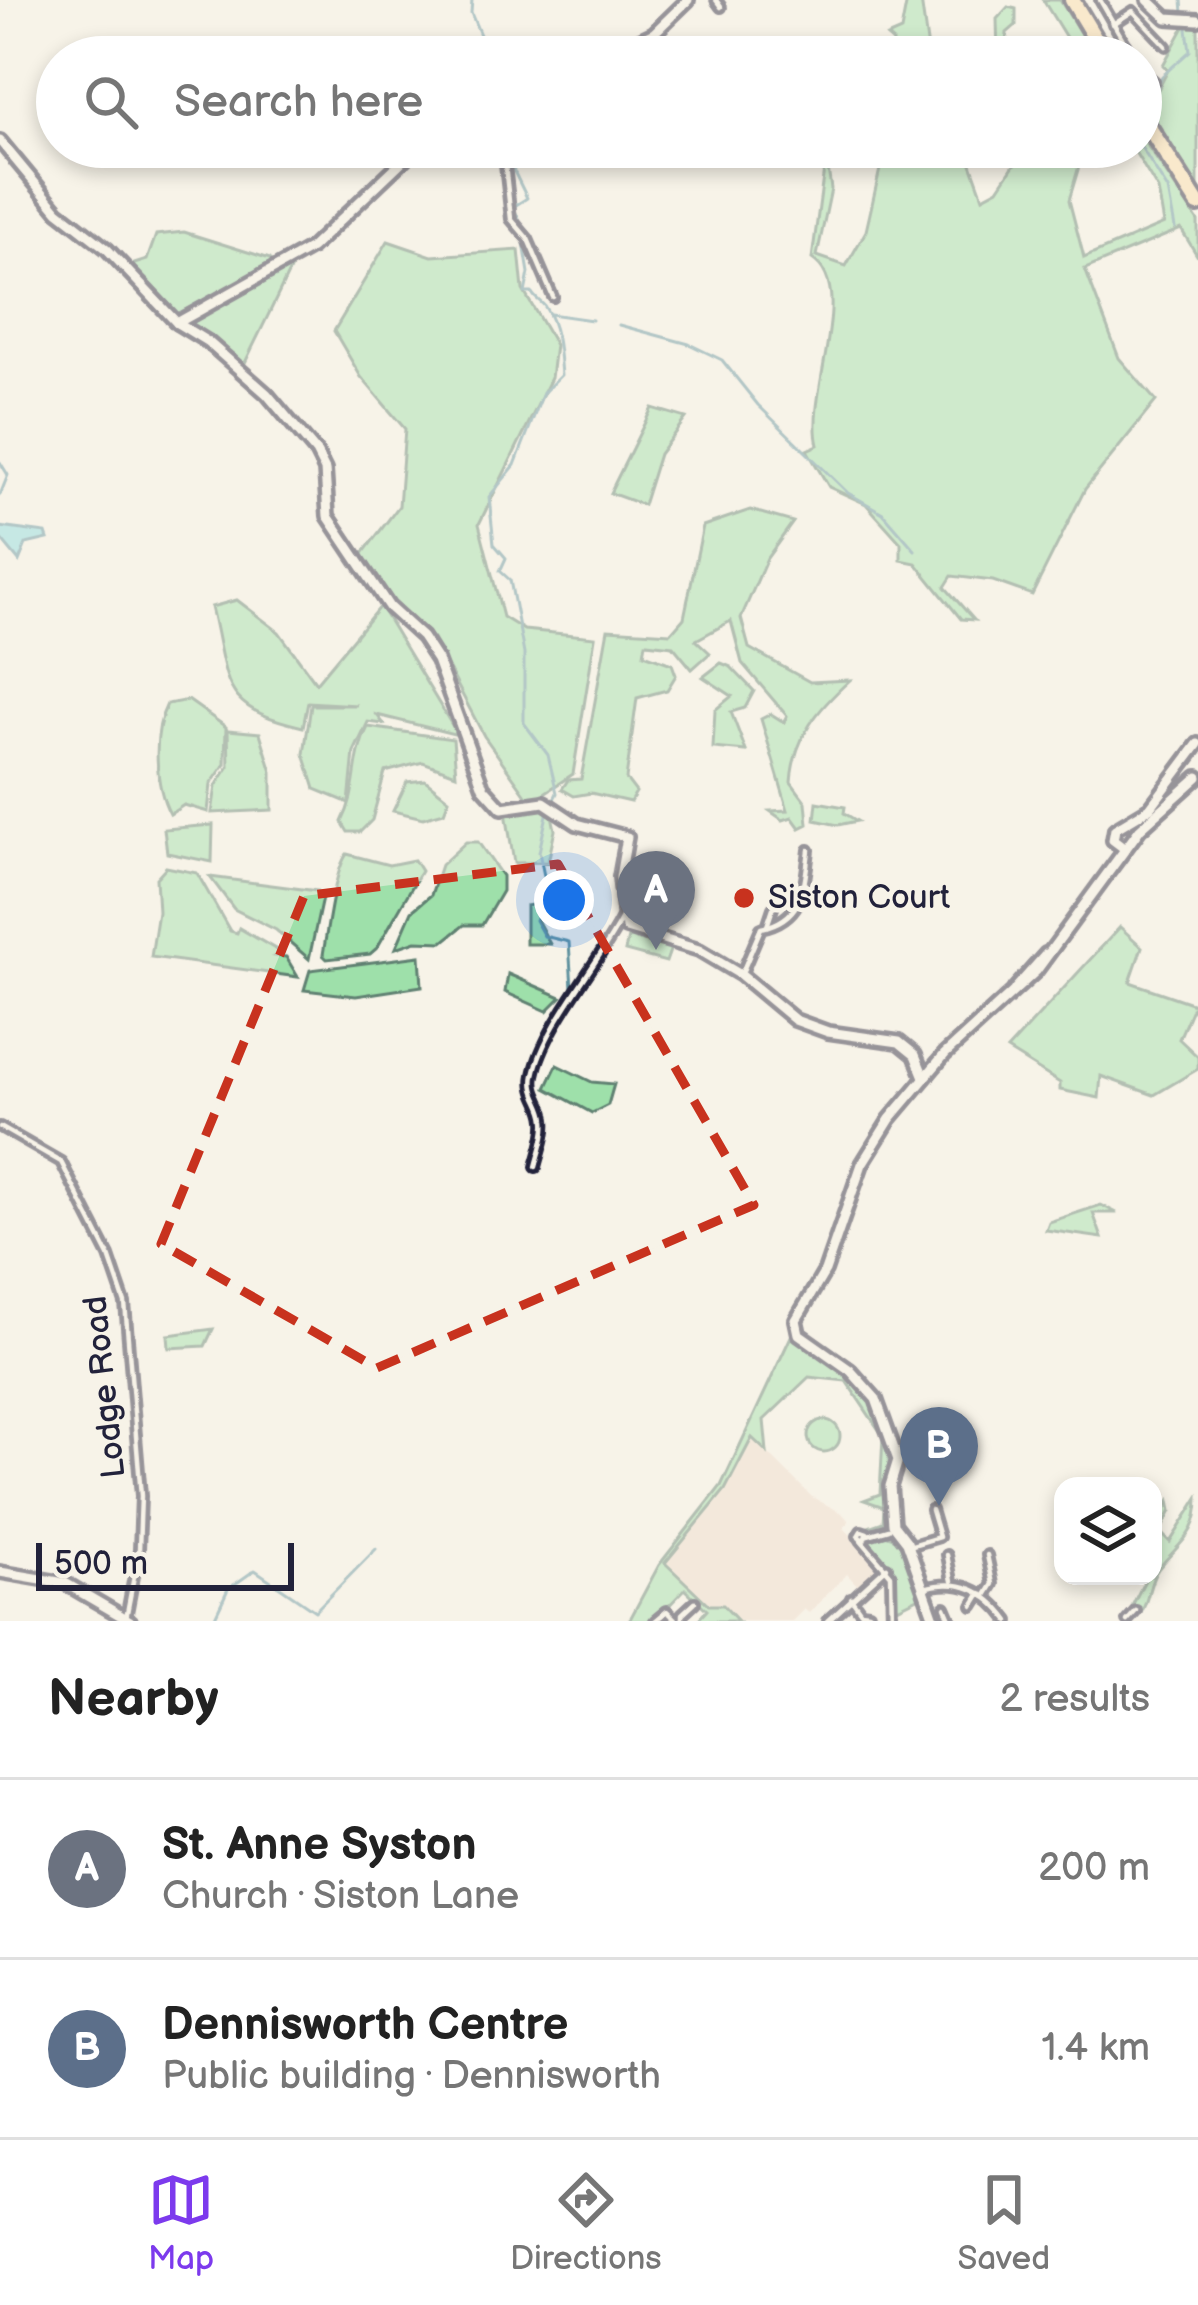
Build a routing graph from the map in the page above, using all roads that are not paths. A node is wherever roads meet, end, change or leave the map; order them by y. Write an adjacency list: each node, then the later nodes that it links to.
1 (688, 0): 9 (street)
2 (716, 0): 6 (street)
3 (1068, 0): 10 (highway)
4 (1100, 0): 8 (street)
5 (1148, 0): 7 (street)
6 (721, 7)
7 (1198, 20)
8 (1114, 24): 11 (street); 12 (street)
9 (648, 36)
10 (1089, 36)
11 (1121, 36)
12 (1156, 36)
13 (1162, 42): 14 (street)
14 (1166, 46)
15 (0, 141): 23 (street)
16 (1162, 148): 20 (highway)
17 (1162, 158): 21 (highway)
18 (394, 168): 23 (street)
19 (505, 168): 22 (street)
20 (1198, 204)
21 (1198, 214)
22 (553, 297)
23 (176, 323): 29 (street)
24 (1198, 743): 26 (street)
25 (1198, 777): 26 (street)
26 (1125, 849): 34 (street)
27 (809, 850): 30 (street)
28 (773, 908): 30 (street)
29 (622, 918): 31 (street); 32 (street)
30 (766, 926): 33 (street)
31 (630, 931): 32 (street); 33 (street)
32 (614, 933): 36 (street)
33 (741, 975): 34 (street)
34 (923, 1071): 38 (street)
35 (0, 1127): 53 (street, Lodge Road)
36 (536, 1167)
37 (931, 1510): 39 (street)
38 (893, 1528): 39 (street); 42 (street)
39 (909, 1546): 45 (street)
40 (946, 1555): 44 (street)
41 (987, 1555): 46 (street)
42 (887, 1567): 47 (street); 59 (street)
43 (0, 1572): 53 (street)
44 (952, 1581): 45 (street); 46 (street)
45 (924, 1588): 60 (street)
46 (983, 1595): 49 (street); 62 (street)
47 (850, 1598): 52 (street); 58 (street)
48 (689, 1604): 55 (street)
49 (972, 1606)
50 (945, 1607): 61 (street)
51 (1136, 1611): 63 (street)
52 (834, 1614): 56 (street); 57 (street)
53 (128, 1620)
54 (655, 1621): 55 (street)
55 (680, 1621)
56 (828, 1621)
57 (840, 1621)
58 (869, 1621)
59 (892, 1621)
60 (935, 1621)
61 (951, 1621)
62 (1009, 1621)
63 (1127, 1621)

